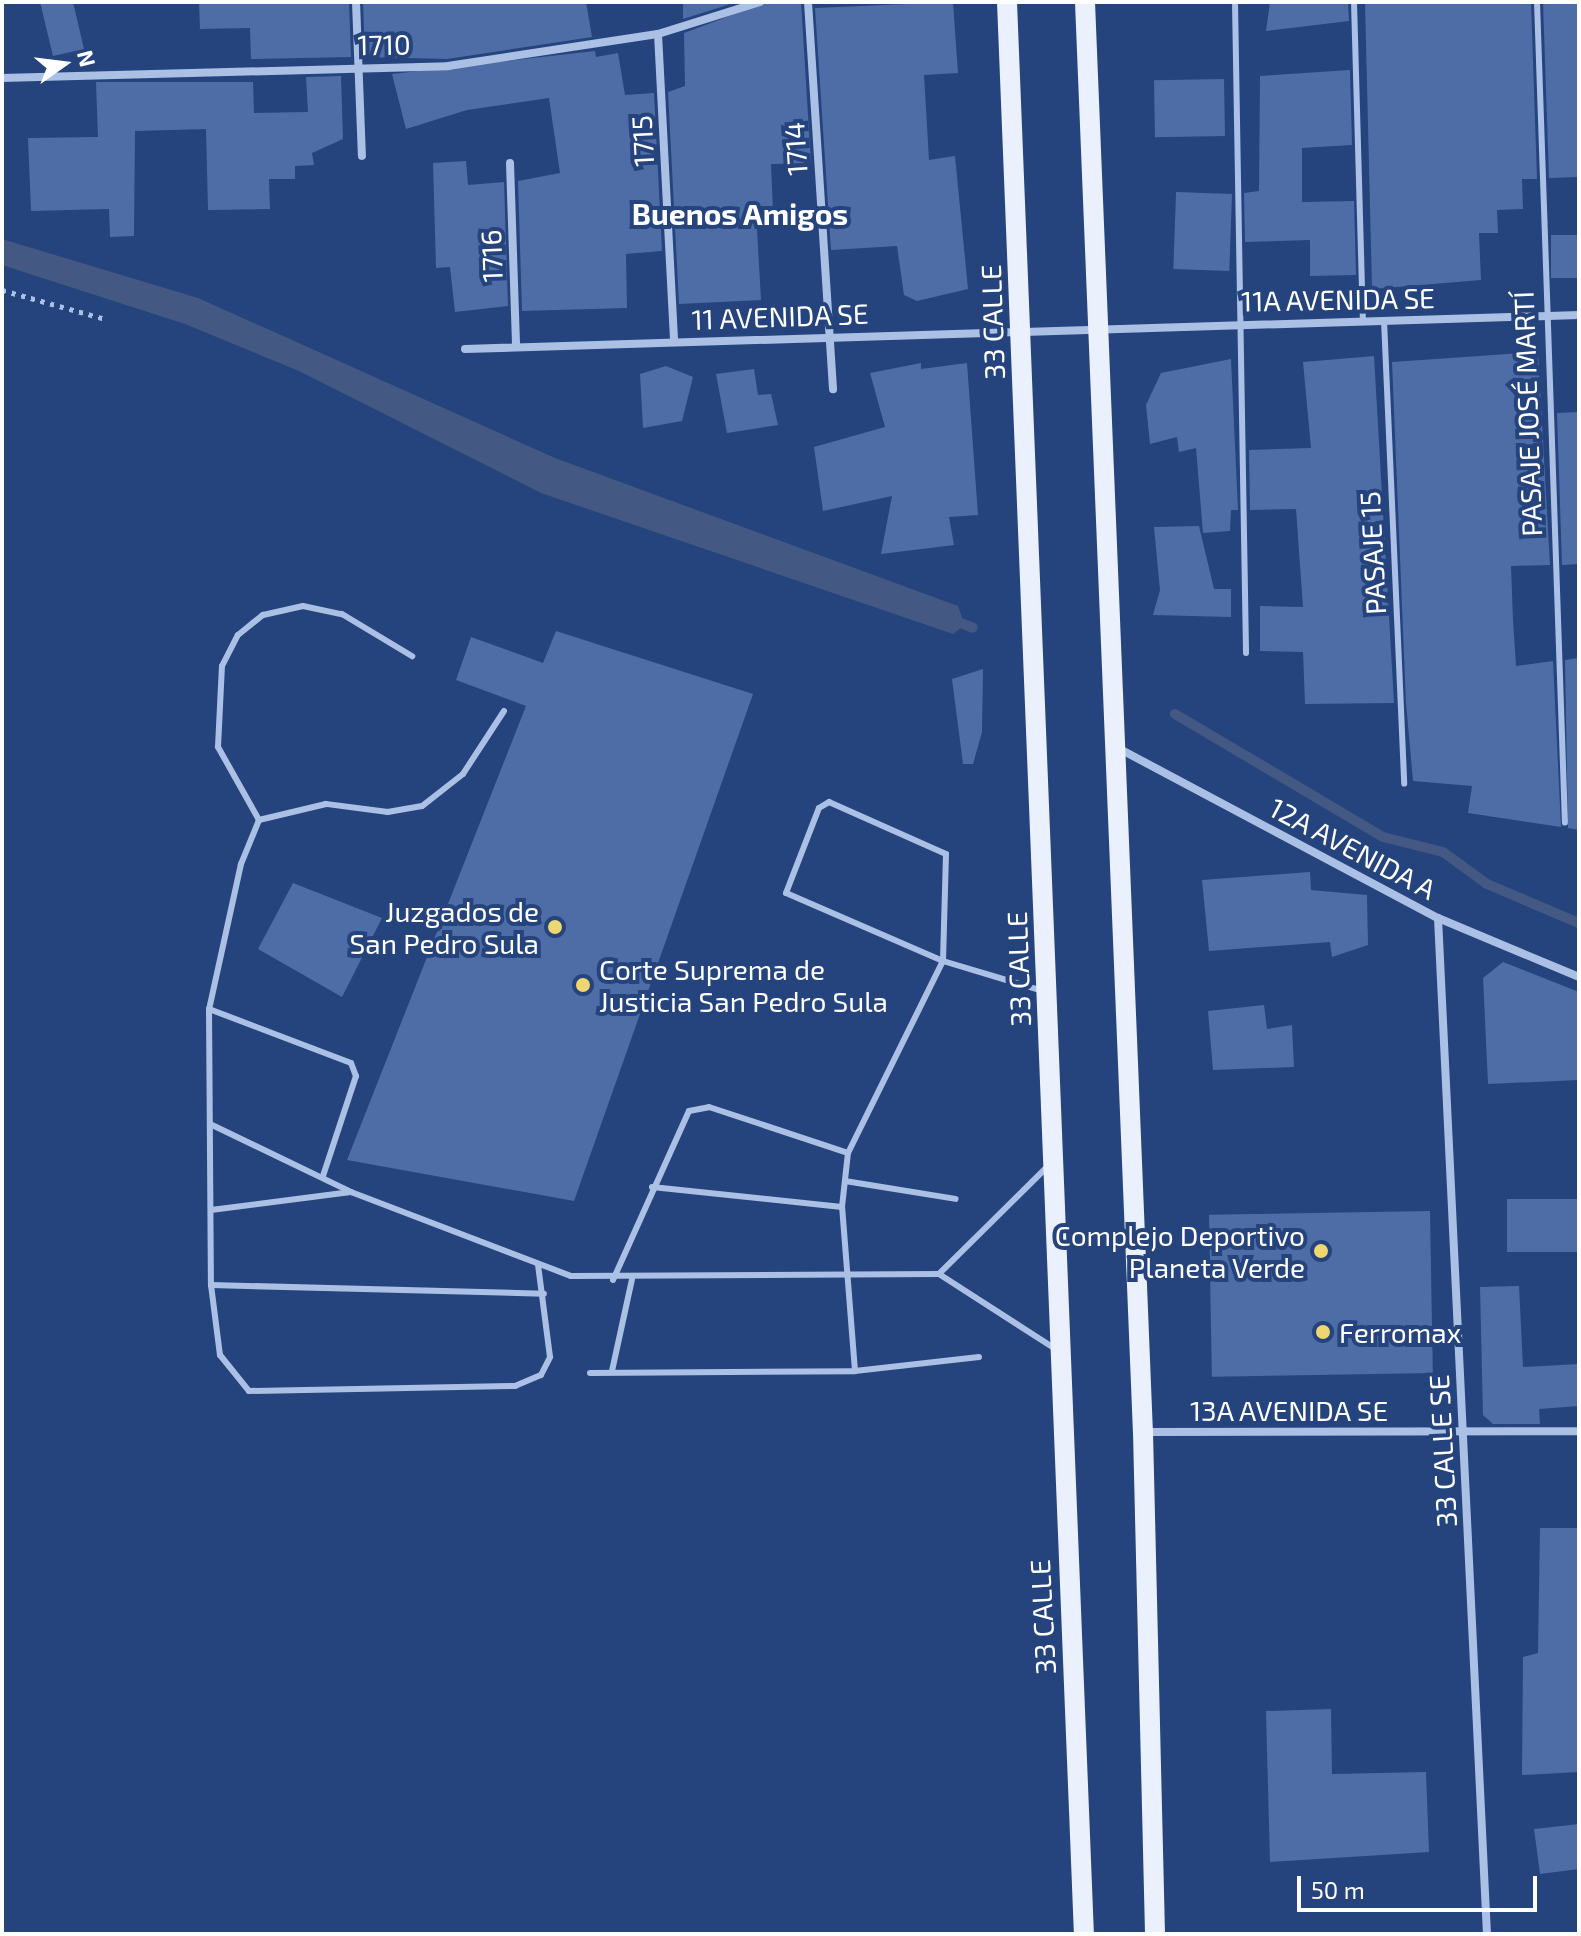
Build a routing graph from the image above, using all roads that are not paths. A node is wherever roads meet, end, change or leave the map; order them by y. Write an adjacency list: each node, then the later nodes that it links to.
1 (356, 2): 10 (street)
2 (760, 2): 9 (street, 1710)
3 (808, 2): 21 (street, 1714)
4 (1007, 2): 20 (main road, 33 CALLE)
5 (1085, 2): 19 (main road)
6 (1235, 2): 18 (lane)
7 (1354, 2): 16 (lane)
8 (1537, 2): 15 (lane, PASAJE JOSÉ MARTÍ)
9 (658, 34): 10 (street, 1710); 22 (street, 1715)
10 (359, 66): 11 (street, 1710); 12 (street)
11 (2, 78)
12 (362, 156)
13 (510, 163): 23 (street, 1716)
14 (1579, 315): 15 (street, 11A AVENIDA SE)
15 (1545, 316): 17 (street, 11A AVENIDA SE); 32 (lane, PASAJE JOSÉ MARTÍ)
16 (1363, 320): 17 (street, 11A AVENIDA SE); 18 (street, 11A AVENIDA SE)
17 (1384, 320): 30 (lane, PASAJE 15)
18 (1242, 323): 19 (street, 11A AVENIDA SE); 26 (lane)
19 (1097, 326): 20 (street, 11 AVENIDA SE); 29 (main road)
20 (1020, 330): 21 (street, 11 AVENIDA SE); 36 (main road, 33 CALLE)
21 (829, 337): 22 (street, 11 AVENIDA SE); 25 (street, 1714)
22 (674, 342): 23 (street, 11 AVENIDA SE)
23 (516, 347): 24 (street, 11 AVENIDA SE)
24 (465, 349)
25 (833, 389)
26 (1246, 653)
27 (412, 656): 31 (lane)
28 (504, 711): 31 (lane)
29 (1112, 745): 33 (street, 12A AVENIDA A); 61 (main road)
30 (1404, 784)
31 (259, 820): 37 (lane)
32 (1565, 823)
33 (1438, 918): 35 (street, 12A AVENIDA A); 62 (street, 33 CALLE SE)
34 (943, 961): 34 (lane); 36 (lane); 39 (lane)
35 (1579, 977)
36 (1046, 992): 40 (main road, 33 CALLE)
37 (209, 1009): 38 (lane); 41 (lane)
38 (210, 1124): 41 (lane); 47 (lane)
39 (848, 1153): 42 (lane); 43 (lane)
40 (1052, 1162): 49 (lane); 55 (main road, 33 CALLE)
41 (323, 1176): 44 (lane)
42 (845, 1181): 45 (lane); 46 (lane)
43 (652, 1187): 46 (lane); 52 (lane)
44 (351, 1192): 47 (lane); 48 (lane)
45 (956, 1199)
46 (842, 1207): 50 (lane)
47 (211, 1210): 53 (lane)
48 (538, 1265): 52 (lane); 54 (lane)
49 (939, 1274): 50 (lane); 55 (lane)
50 (845, 1278): 51 (lane); 58 (lane)
51 (632, 1279): 52 (lane); 57 (lane)
52 (613, 1280)
53 (211, 1285): 54 (lane); 54 (lane)
54 (544, 1294)
55 (1059, 1351): 63 (main road, 33 CALLE)
56 (979, 1357): 58 (lane)
57 (612, 1371): 58 (lane); 59 (lane)
58 (855, 1371)
59 (590, 1373)
60 (1579, 1431): 62 (street, 13A AVENIDA SE)
61 (1143, 1432): 62 (street, 13A AVENIDA SE); 64 (main road)
62 (1463, 1432): 65 (street, 33 CALLE SE)
63 (1084, 1934)
64 (1155, 1934)
65 (1487, 1934)

